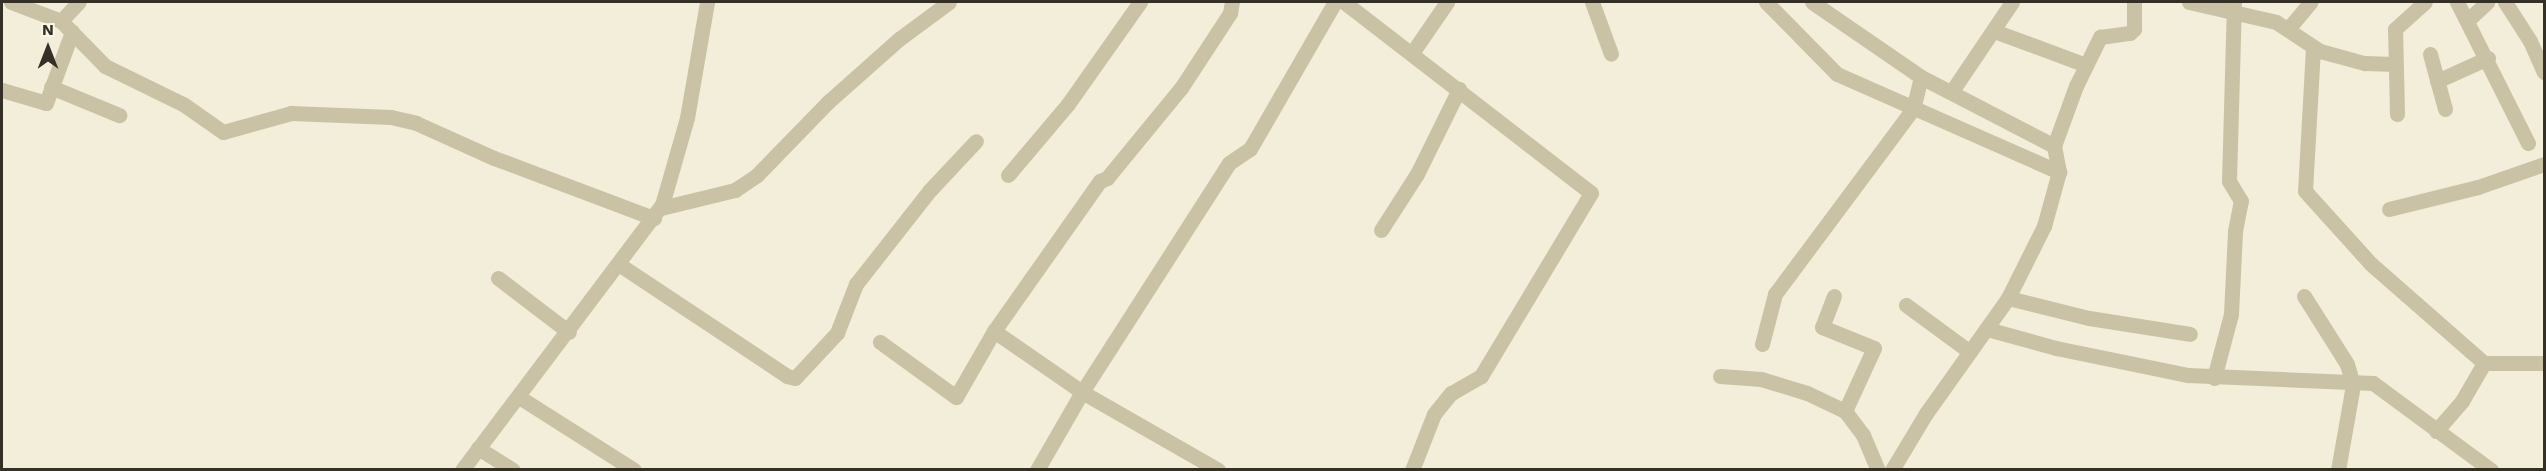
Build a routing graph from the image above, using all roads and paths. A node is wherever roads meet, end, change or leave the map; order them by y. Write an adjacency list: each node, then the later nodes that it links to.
1 (11, 2): 23 (street)
2 (79, 2): 23 (street)
3 (707, 2): 51 (street)
4 (949, 2): 51 (street)
5 (1140, 2): 49 (street)
6 (1232, 2): 61 (street)
7 (1335, 2): 71 (street)
8 (1344, 2): 27 (street)
9 (1447, 2): 27 (street)
10 (1592, 2): 28 (street)
11 (1766, 2): 40 (street)
12 (1812, 2): 34 (street)
13 (2012, 2): 25 (street)
14 (2134, 2): 32 (street)
15 (2189, 2): 21 (street)
16 (2311, 2): 24 (street)
17 (2425, 2): 31 (street)
18 (2457, 2): 22 (street)
19 (2487, 2): 22 (street)
20 (2505, 2): 33 (street)
21 (2233, 7): 24 (street); 69 (street)
22 (2469, 19): 30 (street)
23 (66, 26): 36 (street); 51 (street)
24 (2288, 29): 26 (street)
25 (1994, 31): 32 (street); 39 (street)
26 (2313, 48): 31 (street); 66 (street)
27 (1412, 53): 37 (street)
28 (1611, 54)
29 (2430, 54): 35 (street)
30 (2488, 58): 35 (street); 45 (street)
31 (2395, 64): 42 (street)
32 (2086, 65): 46 (street)
33 (2544, 72)
34 (1920, 80): 39 (street); 40 (street)
35 (2437, 81): 41 (street)
36 (51, 87): 38 (street); 43 (street)
37 (1459, 89): 52 (street); 82 (street)
38 (2, 90)
39 (1952, 91): 46 (street)
40 (1914, 105): 48 (street); 64 (street)
41 (2445, 109)
42 (2397, 114)
43 (119, 115)
44 (976, 141): 53 (street)
45 (2528, 143)
46 (2054, 148): 48 (street)
47 (2544, 164): 50 (street)
48 (2059, 168): 57 (street)
49 (1008, 175)
50 (2389, 209)
51 (657, 213): 53 (street)
52 (1381, 230)
53 (620, 265): 60 (street)
54 (498, 278): 60 (street)
55 (1834, 296): 73 (street)
56 (2304, 296): 70 (street)
57 (2008, 298): 59 (street); 62 (street)
58 (1906, 305): 65 (street)
59 (1987, 329): 65 (street); 69 (street)
60 (568, 332): 72 (street)
61 (994, 332): 63 (street); 71 (street)
62 (2190, 334)
63 (880, 342)
64 (1762, 344)
65 (1970, 352): 84 (street)
66 (2484, 363): 67 (street); 74 (street)
67 (2544, 363)
68 (1720, 376): 73 (street)
69 (2214, 378): 70 (street)
70 (2362, 384): 74 (street); 85 (street)
71 (1082, 392): 76 (street); 80 (street)
72 (519, 397): 75 (street); 79 (street)
73 (1845, 411): 83 (street)
74 (2436, 431): 86 (street)
75 (478, 448): 77 (street); 78 (street)
76 (1198, 465): 81 (street)
77 (462, 470)
78 (513, 470)
79 (633, 470)
80 (1037, 470)
81 (1218, 470)
82 (1412, 470)
83 (1878, 470)
84 (1892, 470)
85 (2338, 470)
86 (2491, 470)

